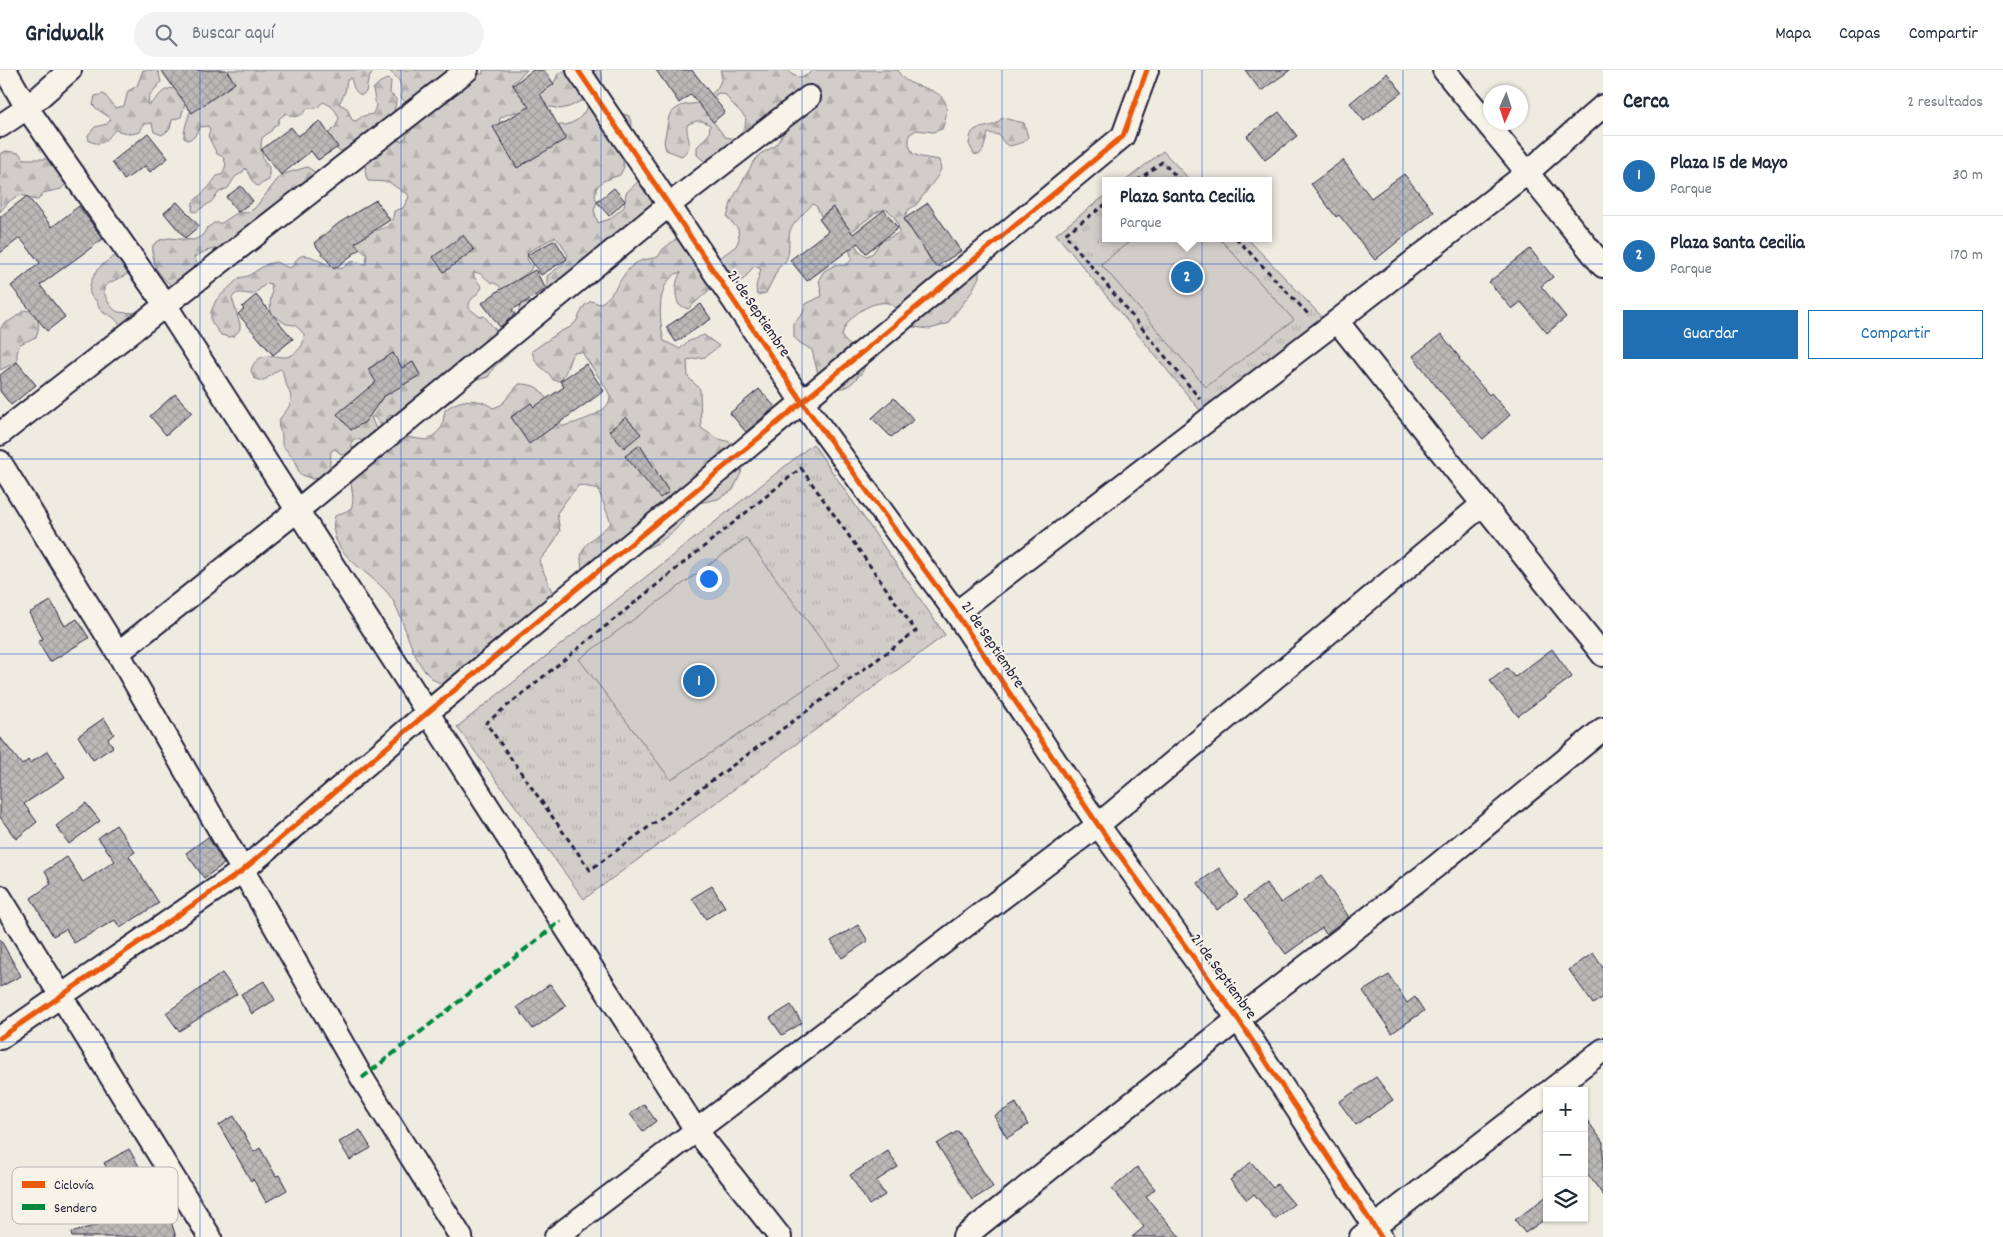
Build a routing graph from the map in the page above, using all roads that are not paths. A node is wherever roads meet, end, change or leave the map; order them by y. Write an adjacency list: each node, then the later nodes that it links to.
1 (5, 70): 9 (street)
2 (70, 70): 9 (street)
3 (467, 70): 14 (street)
4 (578, 70): 12 (street, 21 de Septiembre)
5 (1147, 70): 16 (street)
6 (1444, 70): 11 (street)
7 (809, 97): 12 (street)
8 (1603, 106): 11 (street)
9 (27, 108): 10 (street); 14 (street)
10 (0, 126)
11 (1527, 173): 13 (street); 15 (street)
12 (669, 205): 16 (street, 21 de Septiembre); 20 (street)
13 (1603, 266)
14 (166, 306): 17 (street); 20 (street)
15 (1326, 321): 19 (street); 21 (street)
16 (802, 402): 21 (street, 21 de Septiembre); 24 (street)
17 (0, 434)
18 (0, 462): 22 (street)
19 (1482, 504): 23 (street); 26 (street)
20 (298, 510): 22 (street); 24 (street)
21 (956, 613): 26 (street, 21 de Septiembre)
22 (118, 653): 27 (street)
23 (1603, 655)
24 (427, 713): 27 (street); 35 (street)
25 (1603, 729): 30 (street)
26 (1098, 825): 30 (street, 21 de Septiembre); 35 (street)
27 (242, 871): 29 (street); 40 (street)
28 (0, 896): 29 (street)
29 (62, 996): 31 (street); 36 (street)
30 (1238, 1019): 38 (street, 21 de Septiembre); 43 (street)
31 (0, 1038)
32 (1603, 1050): 33 (street)
33 (1555, 1087)
34 (1543, 1096): 38 (street)
35 (696, 1130): 41 (street); 42 (street)
36 (167, 1167)
37 (178, 1185): 39 (street)
38 (1372, 1234)
39 (210, 1237)
40 (461, 1237)
41 (556, 1237)
42 (780, 1237)
43 (964, 1237)

